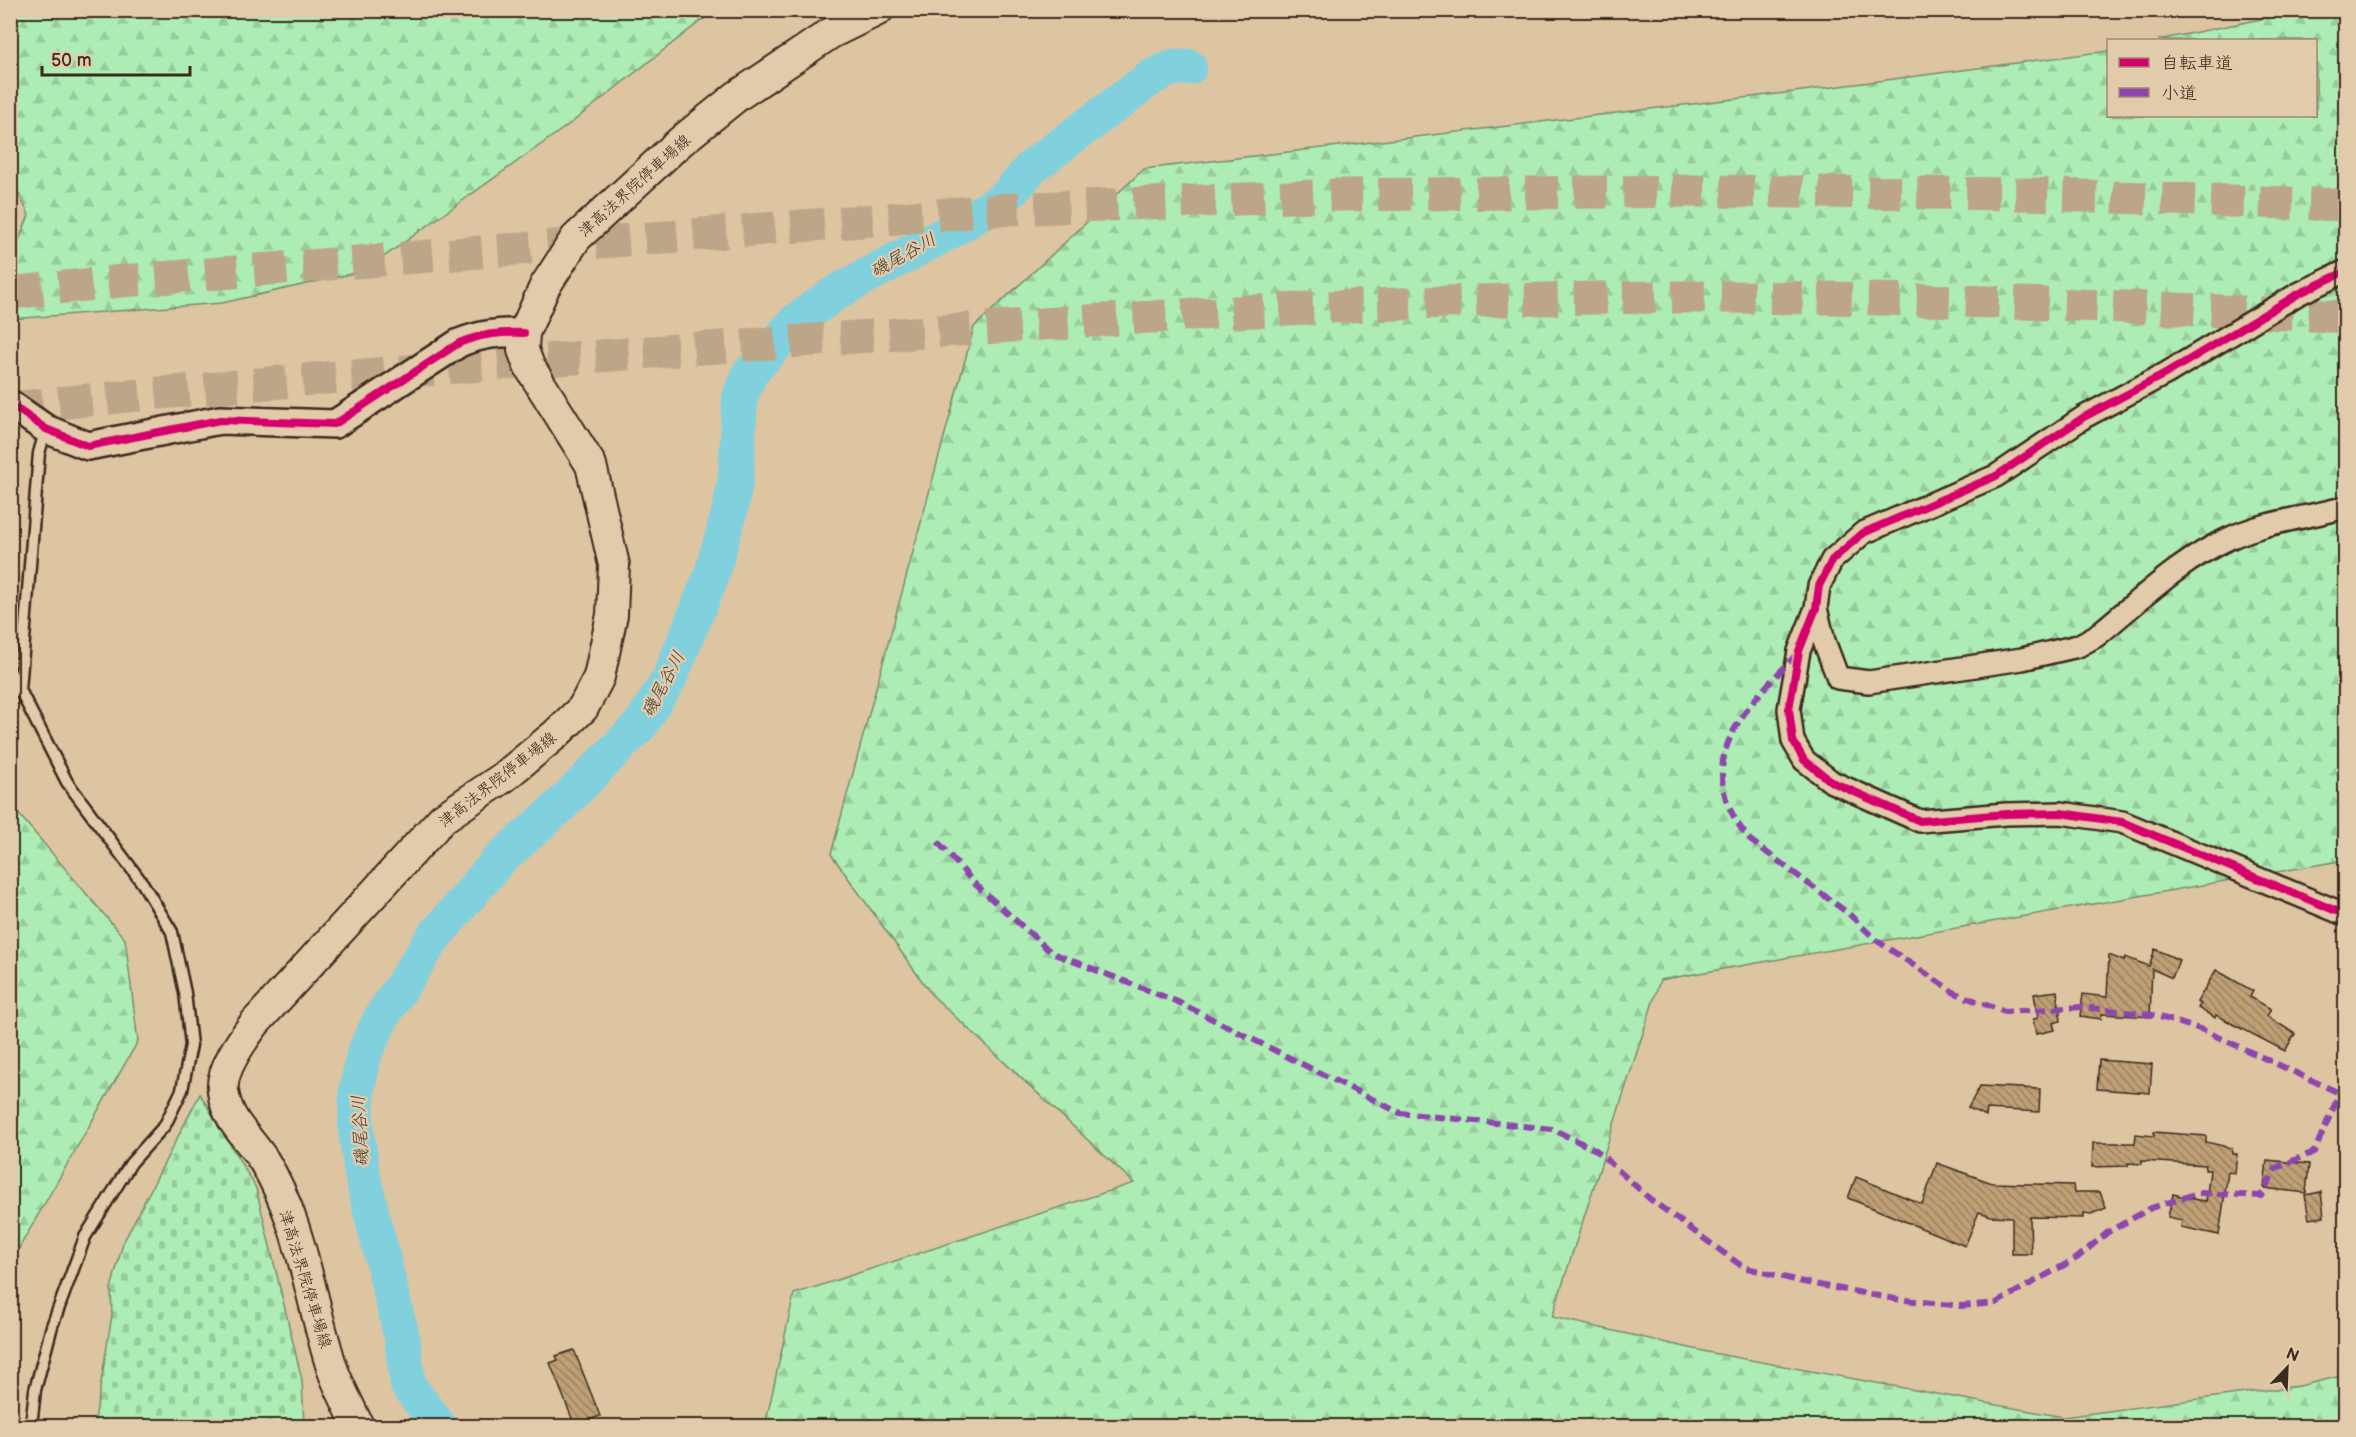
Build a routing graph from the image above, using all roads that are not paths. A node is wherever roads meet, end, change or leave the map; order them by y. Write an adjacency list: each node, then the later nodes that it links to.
1 (878, 10): 3 (main road, 津高法界院停車場線)
2 (2346, 271): 7 (street)
3 (524, 333): 5 (street); 12 (main road, 津高法界院停車場線)
4 (10, 404): 5 (street)
5 (46, 429): 9 (lane)
6 (2346, 507): 7 (street)
7 (1816, 608): 10 (street)
8 (10, 672): 9 (lane)
9 (15, 691): 11 (lane)
10 (2346, 915)
11 (32, 1426)
12 (358, 1426)

